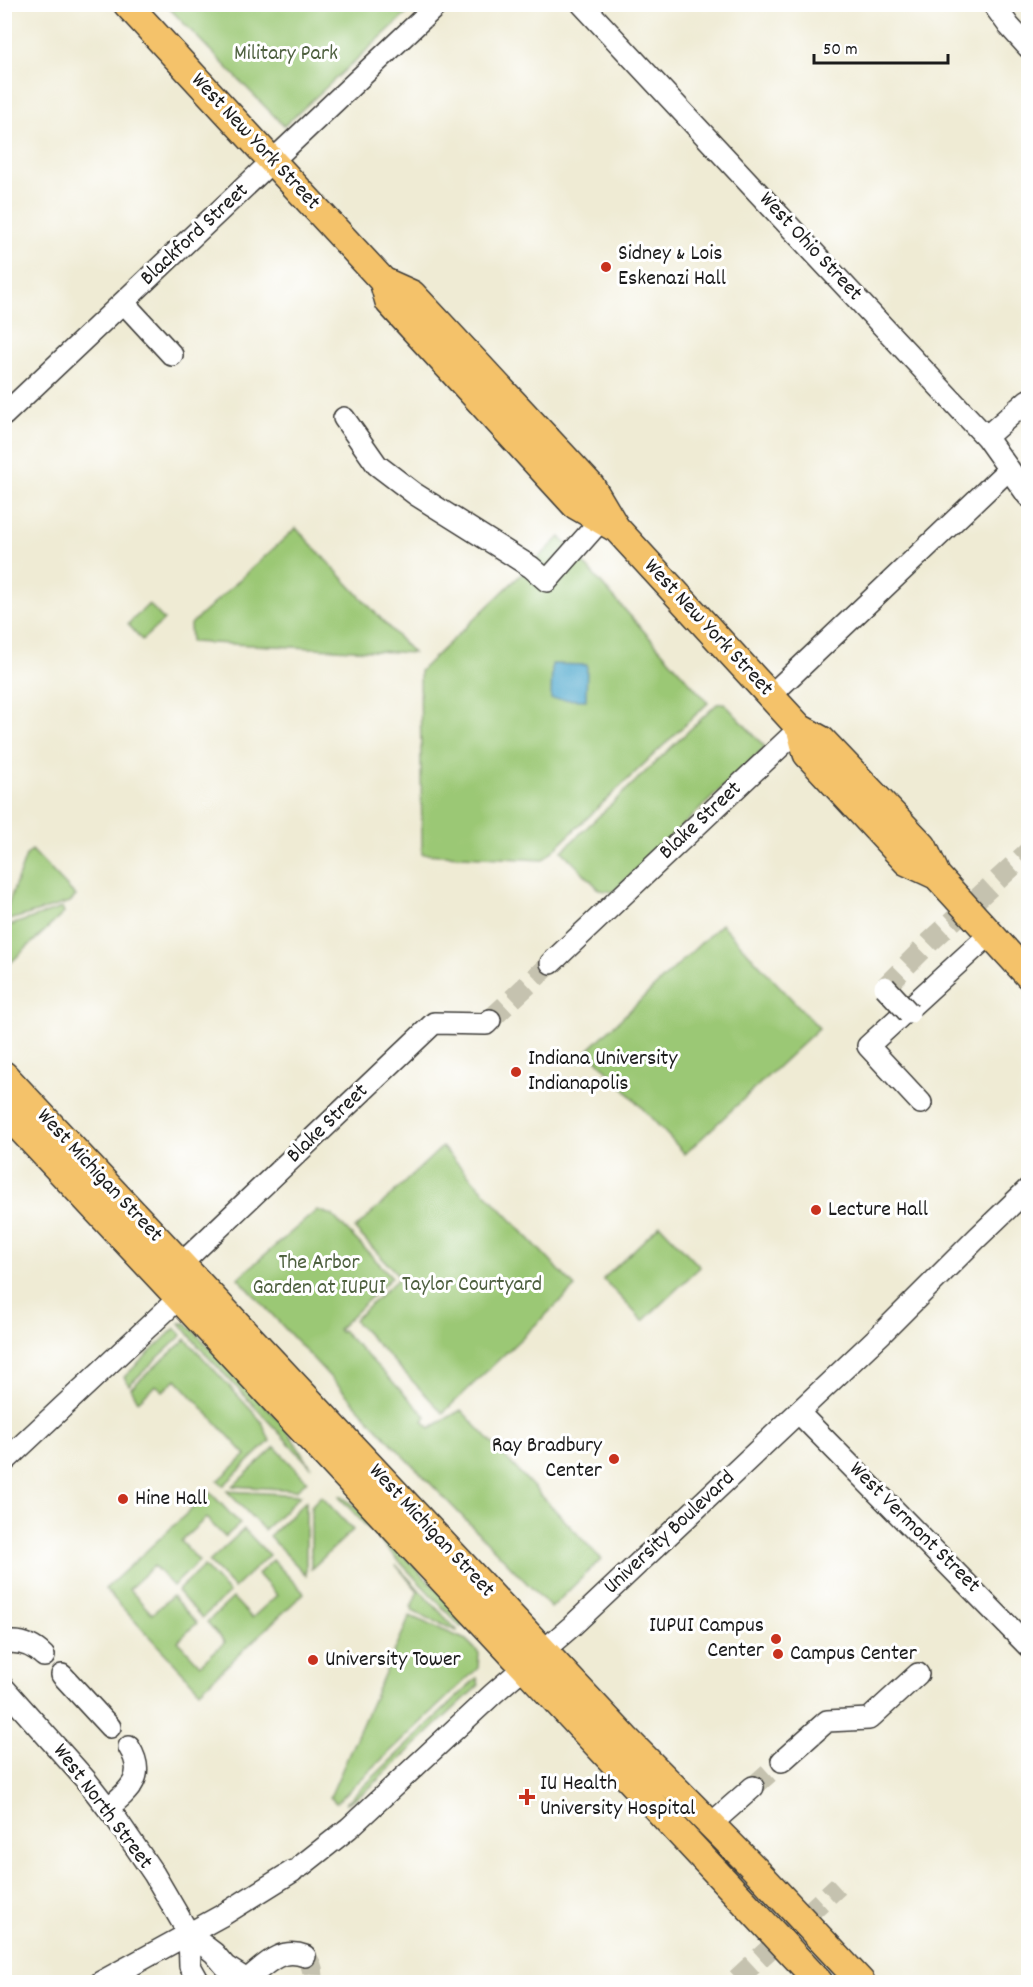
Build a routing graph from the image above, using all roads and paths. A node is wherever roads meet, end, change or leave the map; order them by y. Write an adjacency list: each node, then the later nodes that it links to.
1 (127, 4): 6 (main road, West New York Street)
2 (438, 4): 6 (street, Blackford Street)
3 (582, 4): 12 (street, West Ohio Street)
4 (993, 4): 5 (street)
5 (1029, 46)
6 (273, 162): 7 (street, Blackford Street); 15 (main road, West New York Street)
7 (124, 303): 8 (street); 10 (street, Blackford Street)
8 (172, 355)
9 (1029, 400): 12 (street)
10 (4, 415)
11 (344, 418): 15 (street)
12 (986, 437): 13 (street, West Ohio Street)
13 (1009, 469): 14 (street, West Ohio Street); 16 (street)
14 (1029, 496)
15 (608, 524): 16 (main road, West New York Street)
16 (770, 696): 17 (main road, West New York Street)
17 (800, 728): 18 (main road, West New York Street); 19 (street, Blake Street)
18 (990, 934): 20 (main road, West New York Street); 25 (street)
19 (551, 963)
20 (1029, 975)
21 (885, 987): 22 (street, bridge)
22 (909, 1012)
23 (490, 1020): 29 (street, Blake Street)
24 (4, 1075): 28 (main road, West Michigan Street)
25 (921, 1103)
26 (4, 1111): 28 (main road, West Michigan Street)
27 (1029, 1189): 31 (street, University Boulevard)
28 (146, 1245): 29 (main road, West Michigan Street); 30 (main road, West Michigan Street)
29 (181, 1264): 36 (main road, West Michigan Street)
30 (179, 1298): 32 (street); 36 (main road, West Michigan Street)
31 (798, 1412): 34 (street, West Vermont Street); 36 (street, University Boulevard)
32 (4, 1462)
33 (4, 1644): 35 (street)
34 (1029, 1646)
35 (44, 1656)
36 (534, 1659): 45 (main road, West Michigan Street); 46 (street, University Boulevard); 49 (main road, West Michigan Street)
37 (918, 1674): 42 (street)
38 (62, 1676): 40 (street)
39 (4, 1688): 44 (street, West North Street)
40 (111, 1727)
41 (129, 1747): 44 (street)
42 (782, 1761)
43 (753, 1787): 45 (street)
44 (108, 1808): 46 (street, West North Street)
45 (711, 1824): 52 (main road, West Michigan Street)
46 (189, 1934): 48 (street); 50 (street, University Boulevard); 51 (street)
47 (305, 1956): 48 (street)
48 (246, 1981)
49 (813, 1981)
50 (100, 1983)
51 (199, 1983)
52 (861, 1983)

